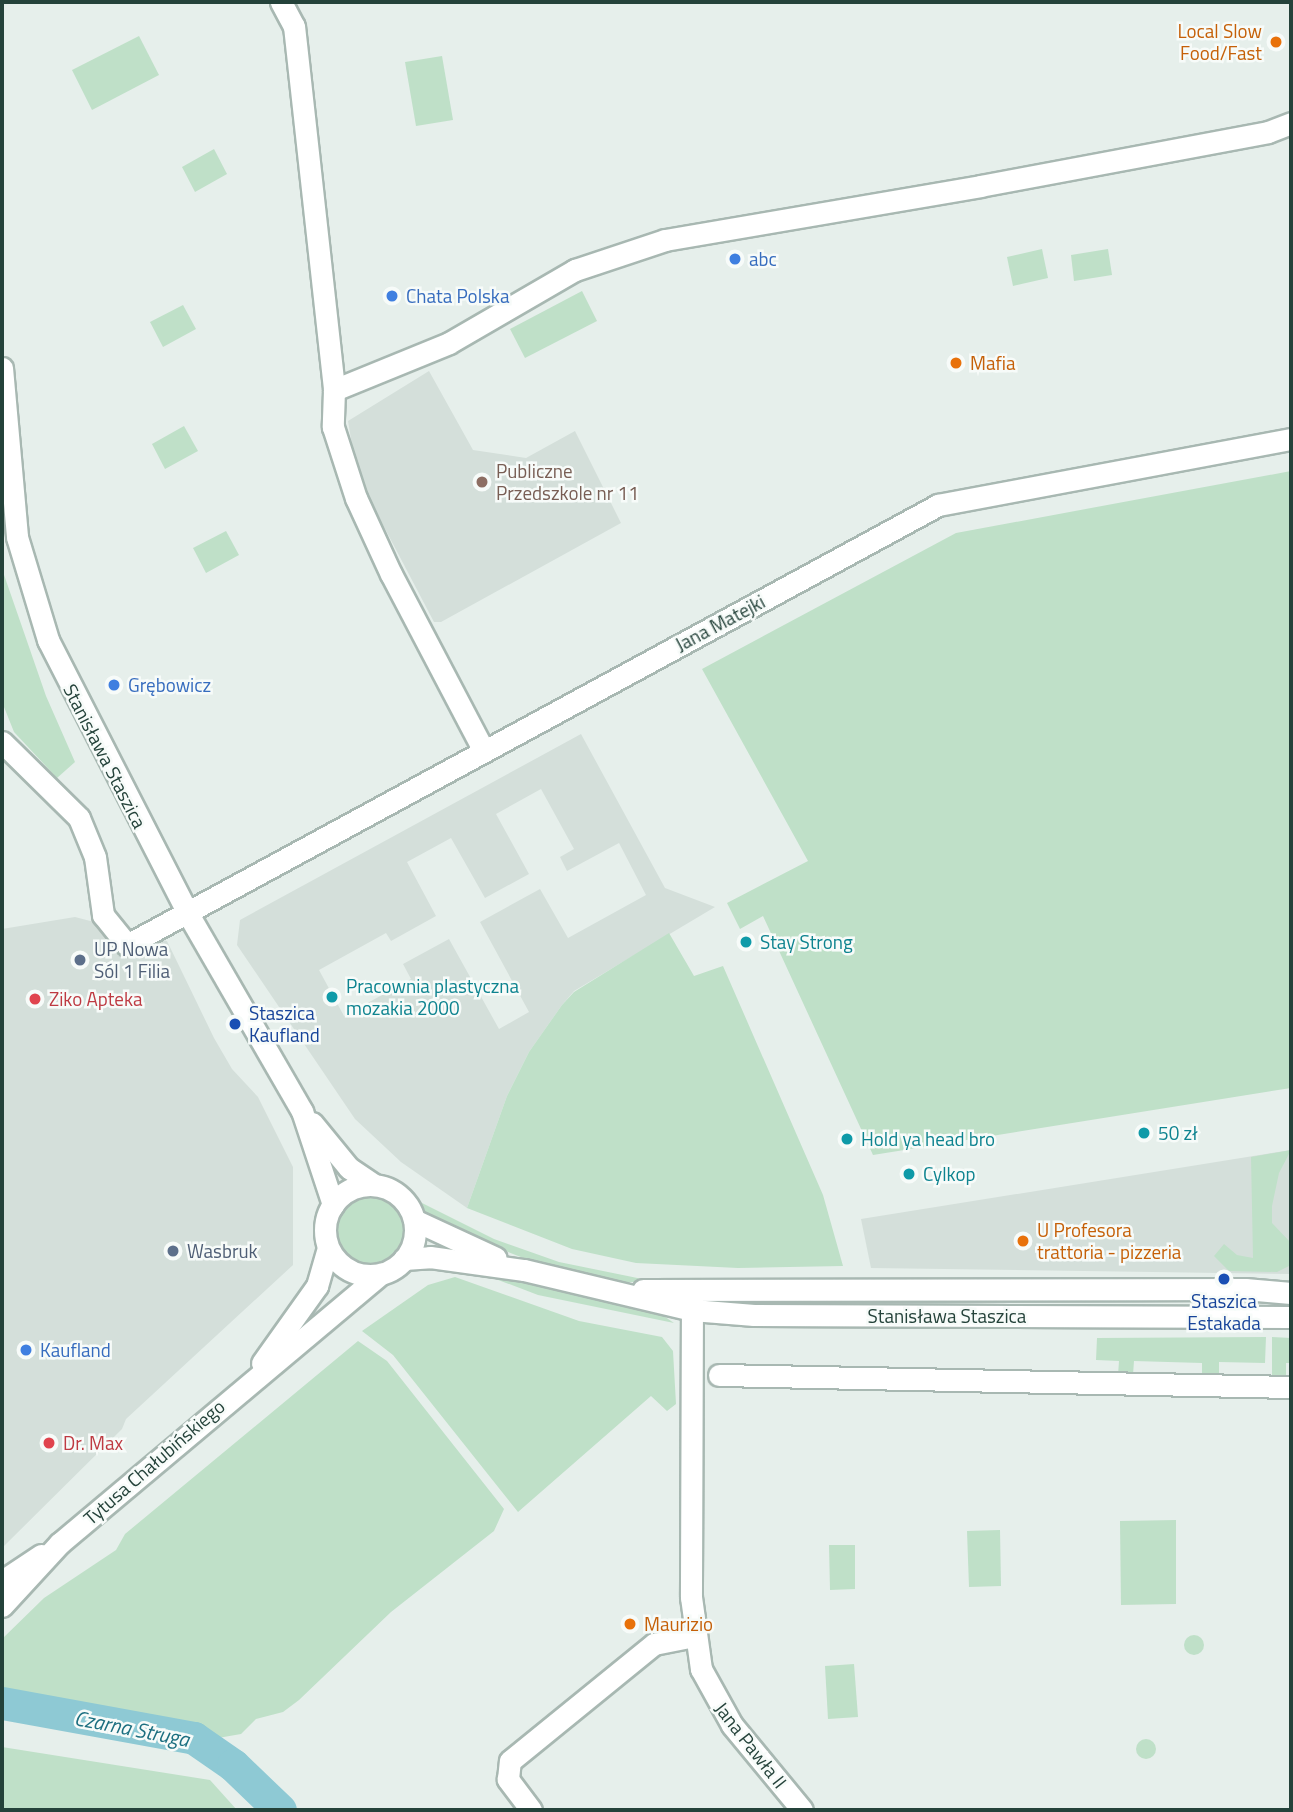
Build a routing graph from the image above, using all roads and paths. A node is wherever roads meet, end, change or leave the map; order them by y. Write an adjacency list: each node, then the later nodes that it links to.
1 (281, 2): 4 (street)
2 (1291, 123): 4 (street)
3 (2, 369): 8 (street, Stanisława Staszica)
4 (334, 390): 7 (street)
5 (1291, 439): 7 (street, Jana Matejki)
6 (2, 742): 8 (street, Jana Matejki)
7 (484, 751): 8 (street, Jana Matejki)
8 (187, 912): 9 (street, Stanisława Staszica)
9 (302, 1111): 10 (street, Stanisława Staszica); 11 (street, Stanisława Staszica)
10 (374, 1185): 11 (street); 12 (street)
11 (333, 1205): 13 (street)
12 (414, 1220): 14 (street); 15 (street, Stanisława Staszica)
13 (328, 1248): 16 (street); 21 (street, Tytusa Chałubińskiego)
14 (404, 1259): 15 (street, Stanisława Staszica); 16 (street)
15 (524, 1270): 18 (street, Stanisława Staszica)
16 (381, 1274): 21 (street, Tytusa Chałubińskiego)
17 (1291, 1293): 18 (street, Stanisława Staszica)
18 (692, 1300): 19 (street, Stanisława Staszica); 26 (street, Jana Pawła II)
19 (1291, 1317)
20 (719, 1375): 22 (street)
21 (247, 1382): 23 (street, Tytusa Chałubińskiego)
22 (1291, 1387)
23 (61, 1543): 24 (street, Tytusa Chałubińskiego); 25 (street, Tytusa Chałubińskiego)
24 (2, 1581)
25 (2, 1606)
26 (695, 1636): 27 (street); 28 (street, Jana Pawła II)
27 (531, 1810)
28 (803, 1810)

